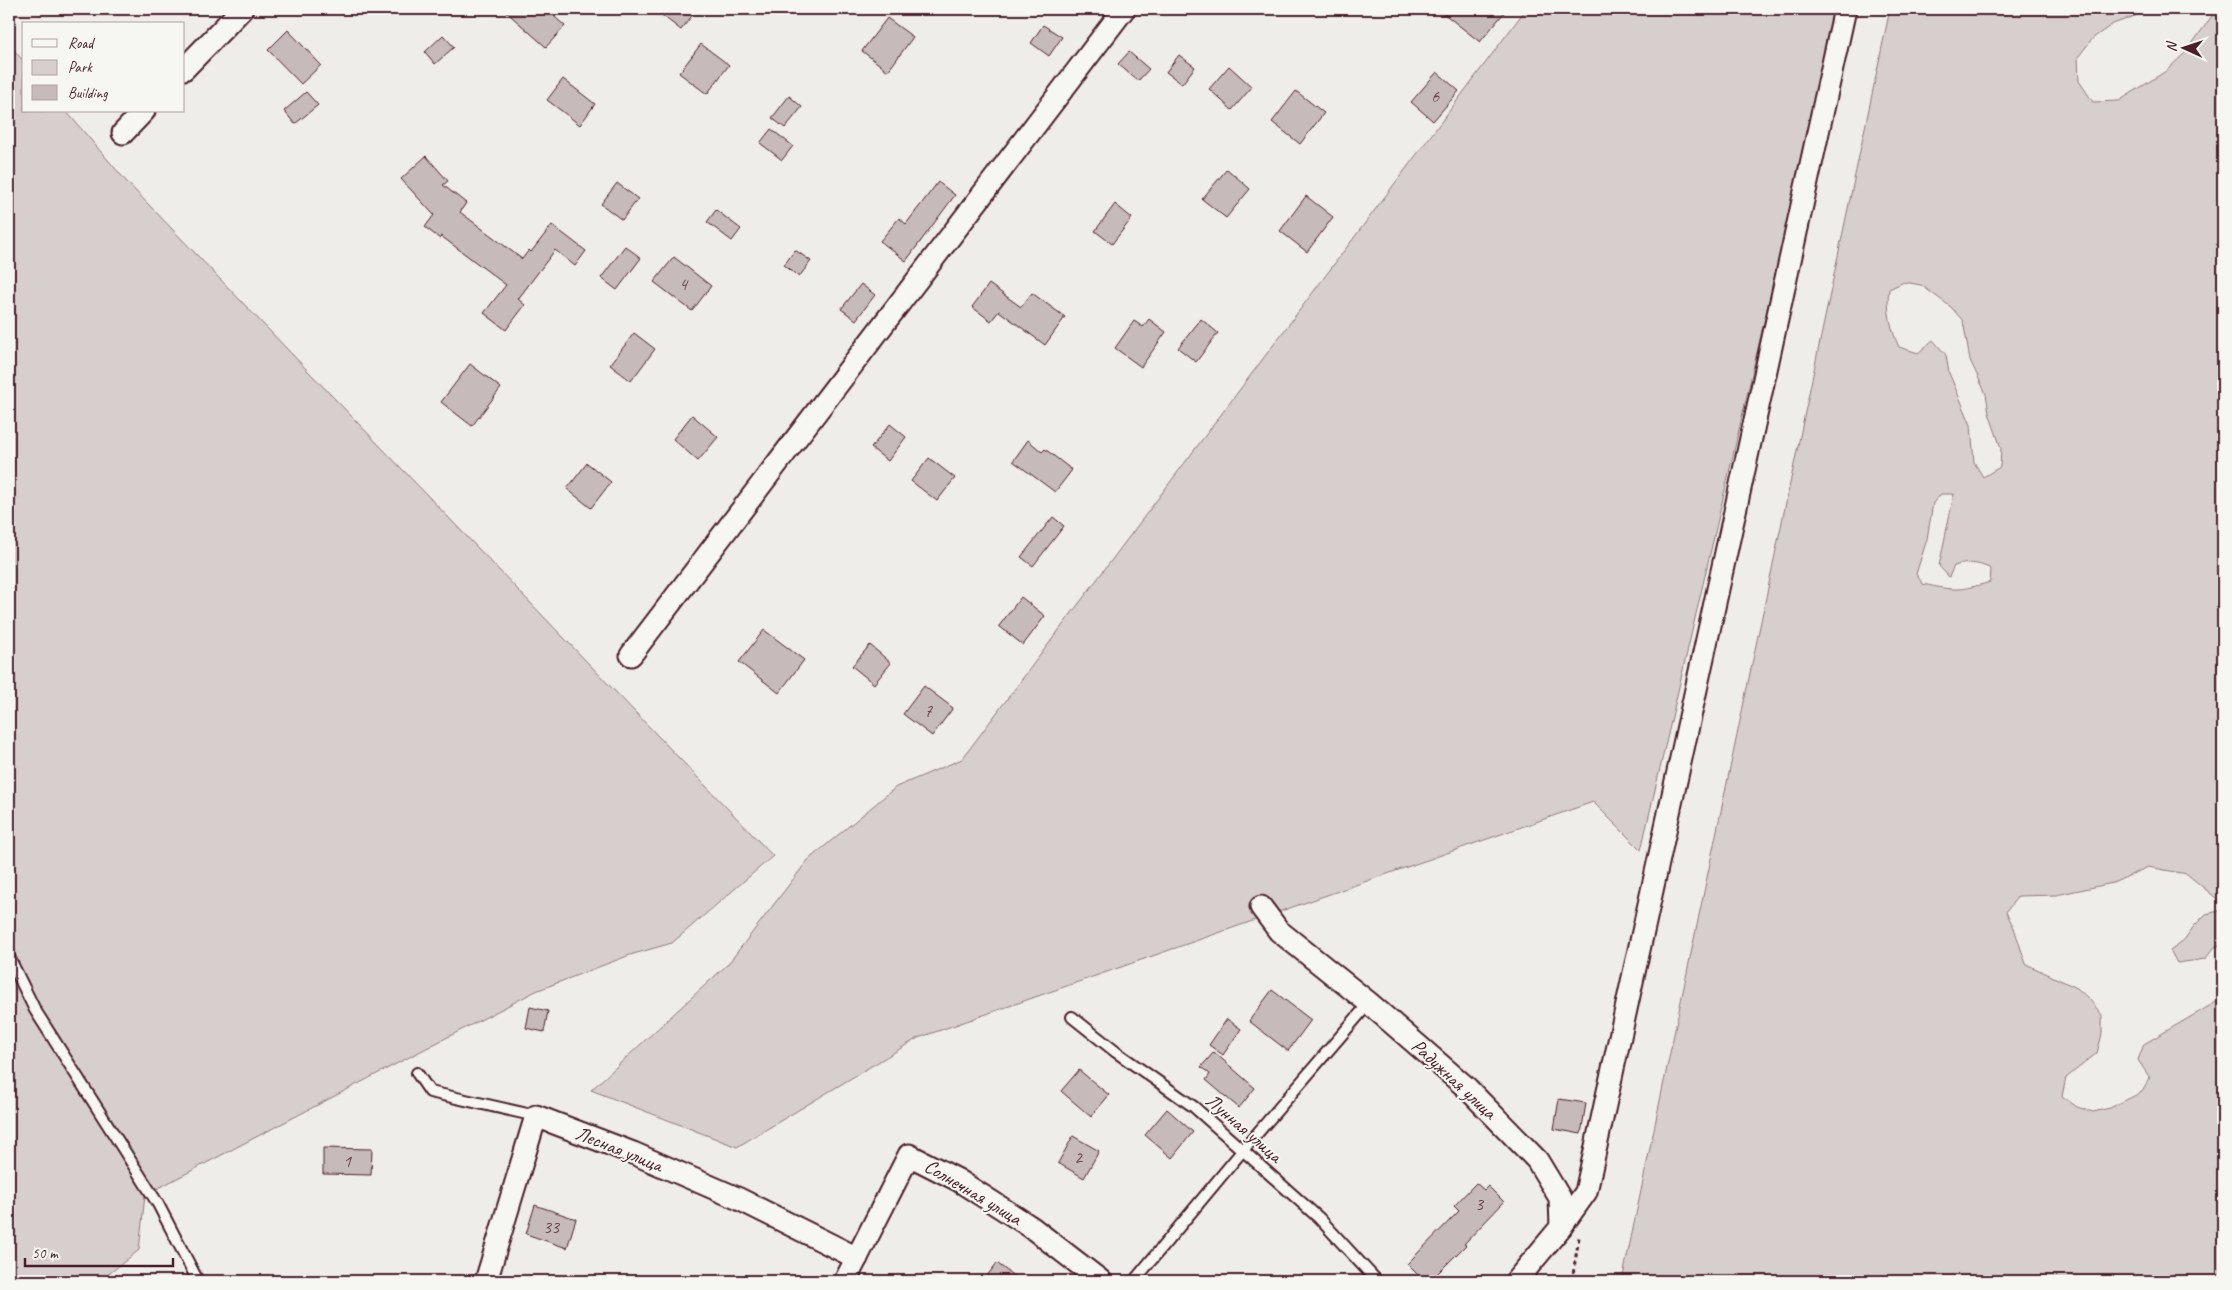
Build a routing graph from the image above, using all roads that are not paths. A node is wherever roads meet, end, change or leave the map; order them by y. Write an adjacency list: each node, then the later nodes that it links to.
1 (242, 9): 4 (street)
2 (1124, 9): 7 (street)
3 (1845, 9): 15 (street)
4 (185, 68)
5 (143, 112): 6 (street)
6 (122, 133)
7 (631, 655)
8 (1261, 907): 10 (street, Радужная улица)
9 (9, 957): 17 (lane)
10 (1369, 1003): 14 (lane); 15 (street, Радужная улица)
11 (1072, 1018): 14 (lane, Лунная улица)
12 (417, 1073): 13 (lane)
13 (536, 1116): 16 (street, Лесная улица); 18 (street)
14 (1243, 1150): 21 (lane); 22 (lane, Лунная улица)
15 (1561, 1227): 23 (street)
16 (857, 1258): 19 (street, Солнечная улица); 20 (street, Солнечная улица)
17 (198, 1281)
18 (486, 1281)
19 (845, 1281)
20 (1101, 1281)
21 (1134, 1281)
22 (1377, 1281)
23 (1516, 1281)

